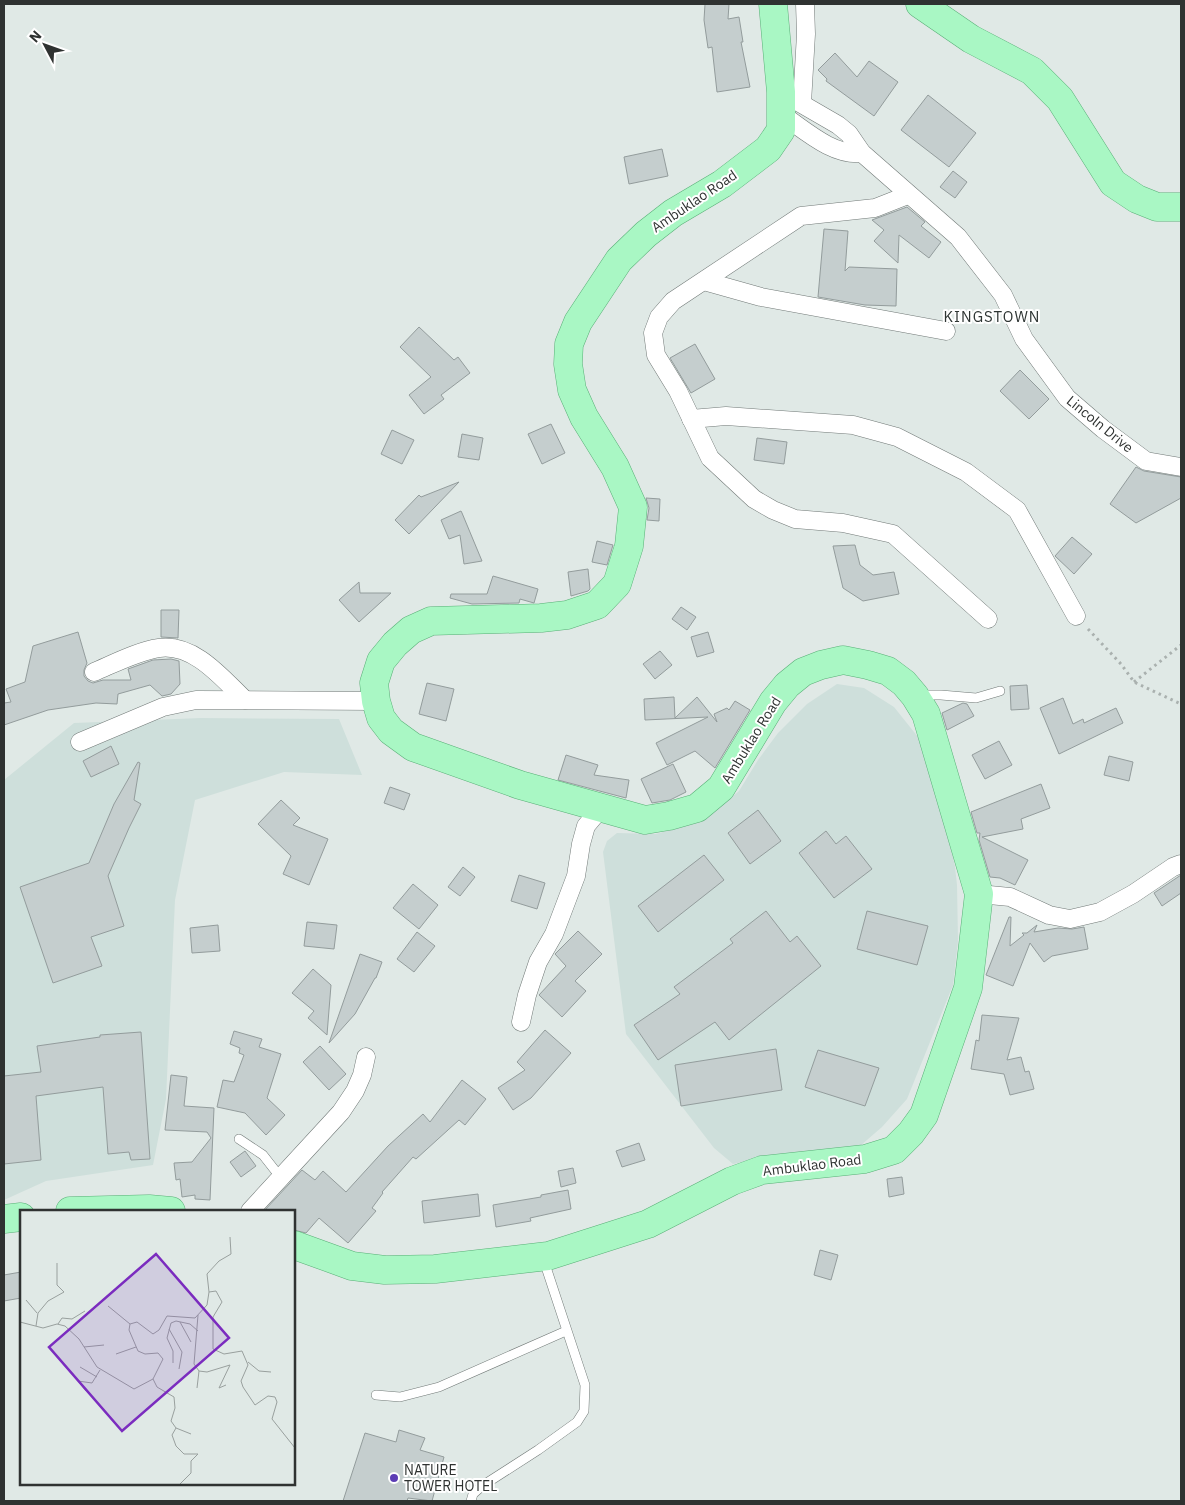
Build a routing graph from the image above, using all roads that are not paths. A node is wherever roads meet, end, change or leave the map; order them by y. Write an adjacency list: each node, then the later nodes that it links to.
1 (773, 4): 4 (main road, Ambuklao Road)
2 (805, 4): 4 (street)
3 (920, 4): 6 (main road)
4 (788, 103): 5 (street, Lincoln Drive); 17 (main road, Ambuklao Road)
5 (908, 195): 7 (street); 10 (street, Lincoln Drive)
6 (1181, 207)
7 (704, 281): 8 (street); 9 (street)
8 (946, 331)
9 (691, 418): 11 (street); 12 (street)
10 (1181, 467)
11 (1076, 616)
12 (988, 619)
13 (94, 672): 16 (street)
14 (1000, 691): 15 (lane)
15 (916, 696): 19 (main road, Ambuklao Road); 21 (main road, Ambuklao Road)
16 (245, 700): 17 (street); 18 (street)
17 (376, 701): 19 (main road, Ambuklao Road)
18 (80, 742)
19 (601, 808): 22 (street)
20 (1181, 864): 21 (street)
21 (979, 894): 30 (main road, Ambuklao Road)
22 (521, 1022)
23 (366, 1057): 25 (street)
24 (239, 1140): 25 (lane)
25 (281, 1178): 26 (street)
26 (251, 1210)
27 (20, 1217): 28 (main road)
28 (4, 1219)
29 (295, 1245): 30 (main road, Ambuklao Road)
30 (543, 1256): 31 (lane)
31 (566, 1331): 32 (lane); 33 (lane)
32 (376, 1395)
33 (471, 1501)

